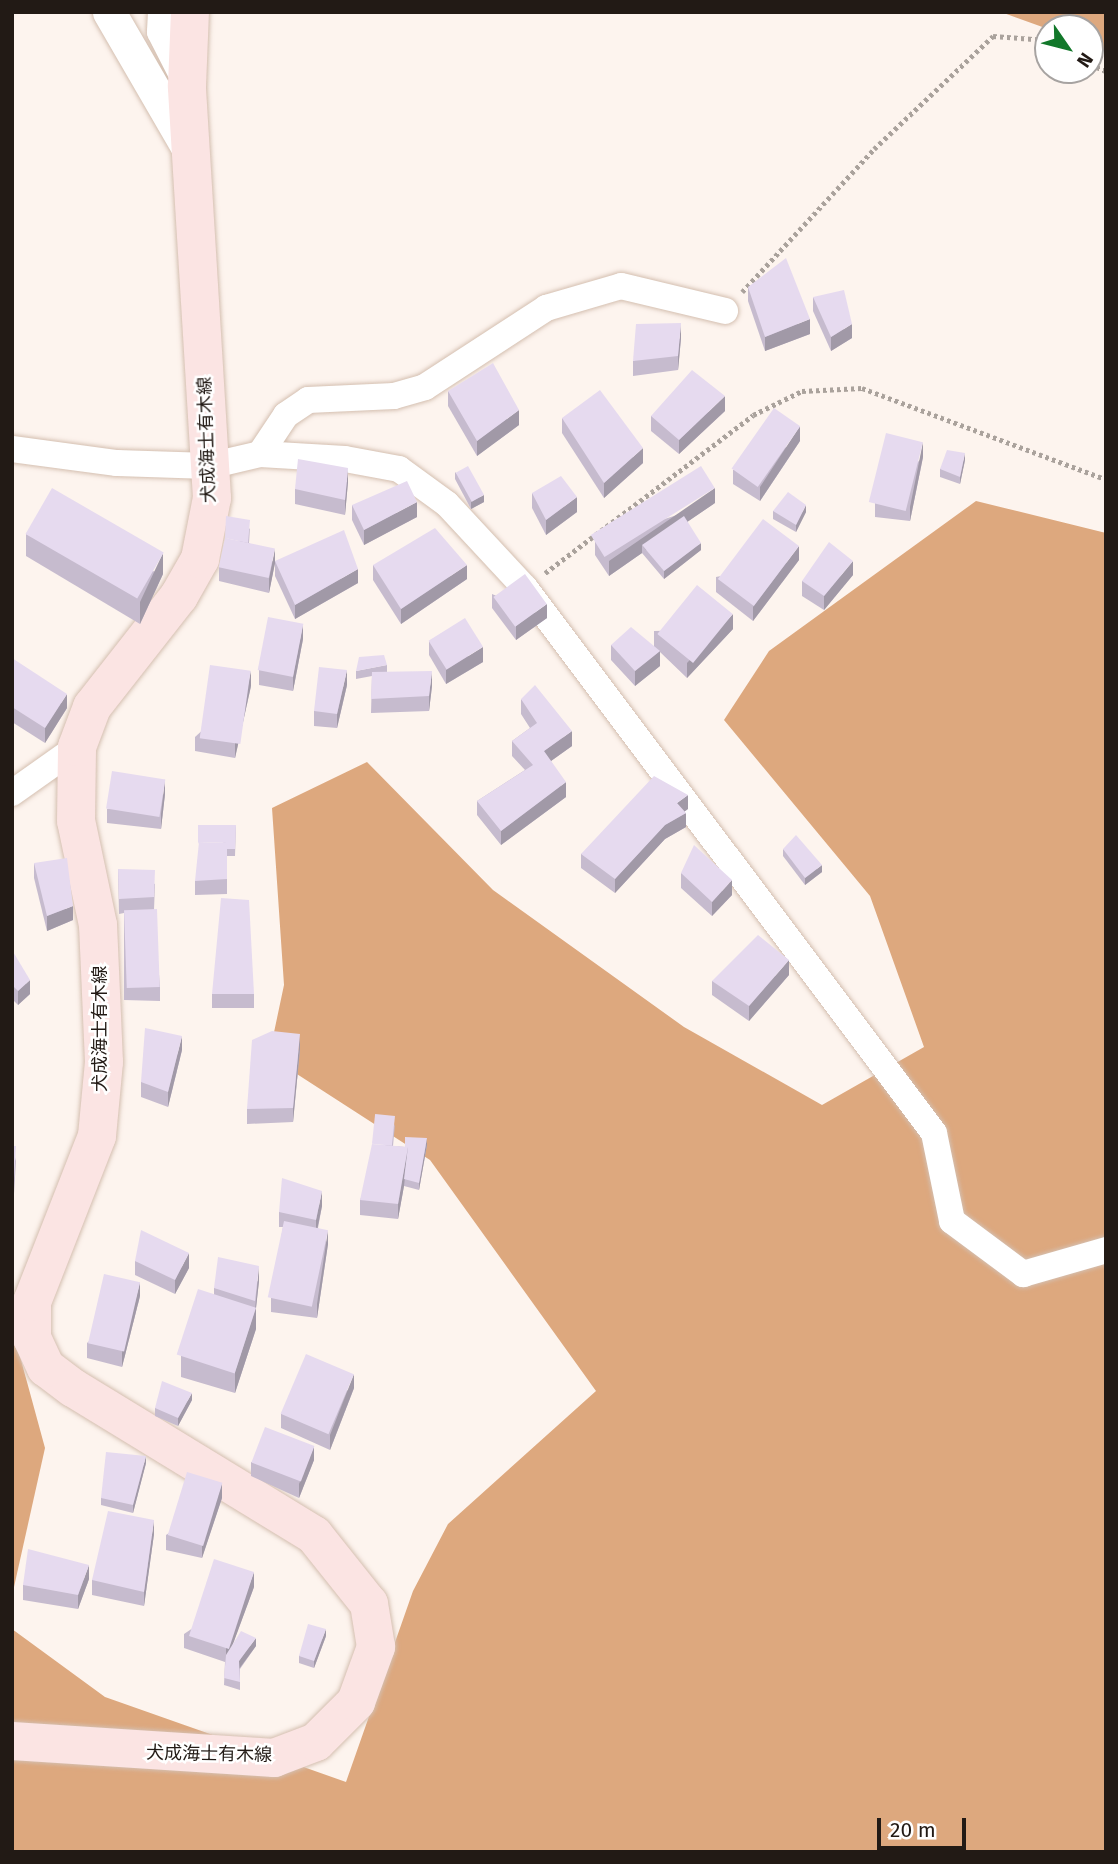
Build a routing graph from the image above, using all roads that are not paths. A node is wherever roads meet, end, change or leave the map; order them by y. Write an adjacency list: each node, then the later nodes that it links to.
1 (109, 12): 5 (street)
2 (161, 12): 4 (street)
3 (190, 12): 4 (main road, 犬成海士有木線)
4 (187, 86): 5 (main road, 犬成海士有木線)
5 (194, 159): 9 (main road, 犬成海士有木線)
6 (725, 311): 8 (street)
7 (12, 449): 9 (street)
8 (260, 454): 9 (street); 12 (street)
9 (209, 466): 10 (main road, 犬成海士有木線)
10 (77, 747): 11 (street); 13 (main road, 犬成海士有木線)
11 (12, 793)
12 (1106, 1250)
13 (12, 1741)

